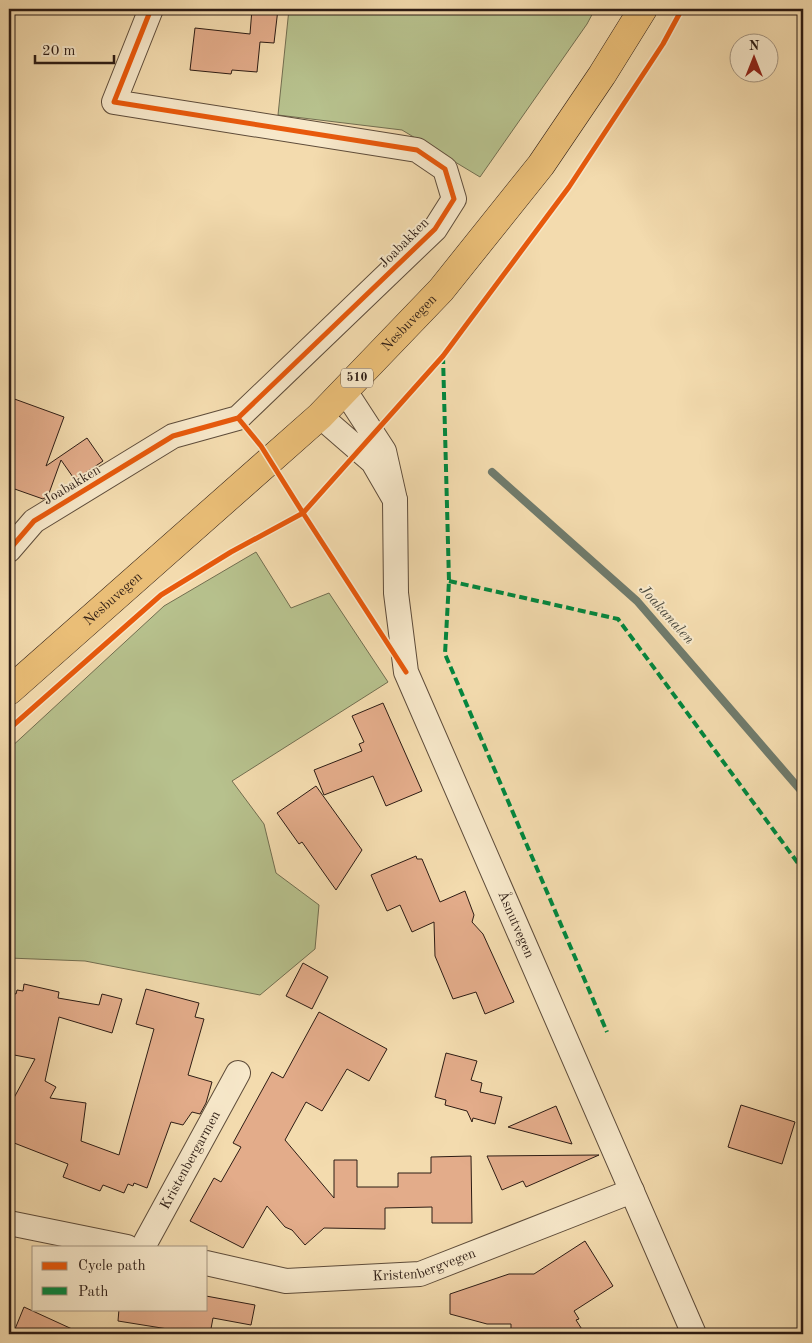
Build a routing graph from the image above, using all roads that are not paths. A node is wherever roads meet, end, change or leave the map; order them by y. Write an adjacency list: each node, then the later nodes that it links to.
1 (151, 9): 6 (street, Joabakken)
2 (643, 9): 3 (main road, Nesbuvegen / 510)
3 (345, 390): 4 (main road, Nesbuvegen / 510); 5 (street, Åsnutvegen)
4 (320, 416): 5 (street, Åsnutvegen); 7 (main road, Nesbuvegen / 510)
5 (395, 500): 9 (street, Åsnutvegen)
6 (9, 550)
7 (9, 691)
8 (238, 1073): 12 (street, Kristenbergarmen)
9 (632, 1191): 13 (street, Kristenbergvegen); 14 (street, Åsnutvegen)
10 (9, 1223): 11 (street)
11 (123, 1246)
12 (144, 1246)
13 (208, 1263)
14 (694, 1334)

